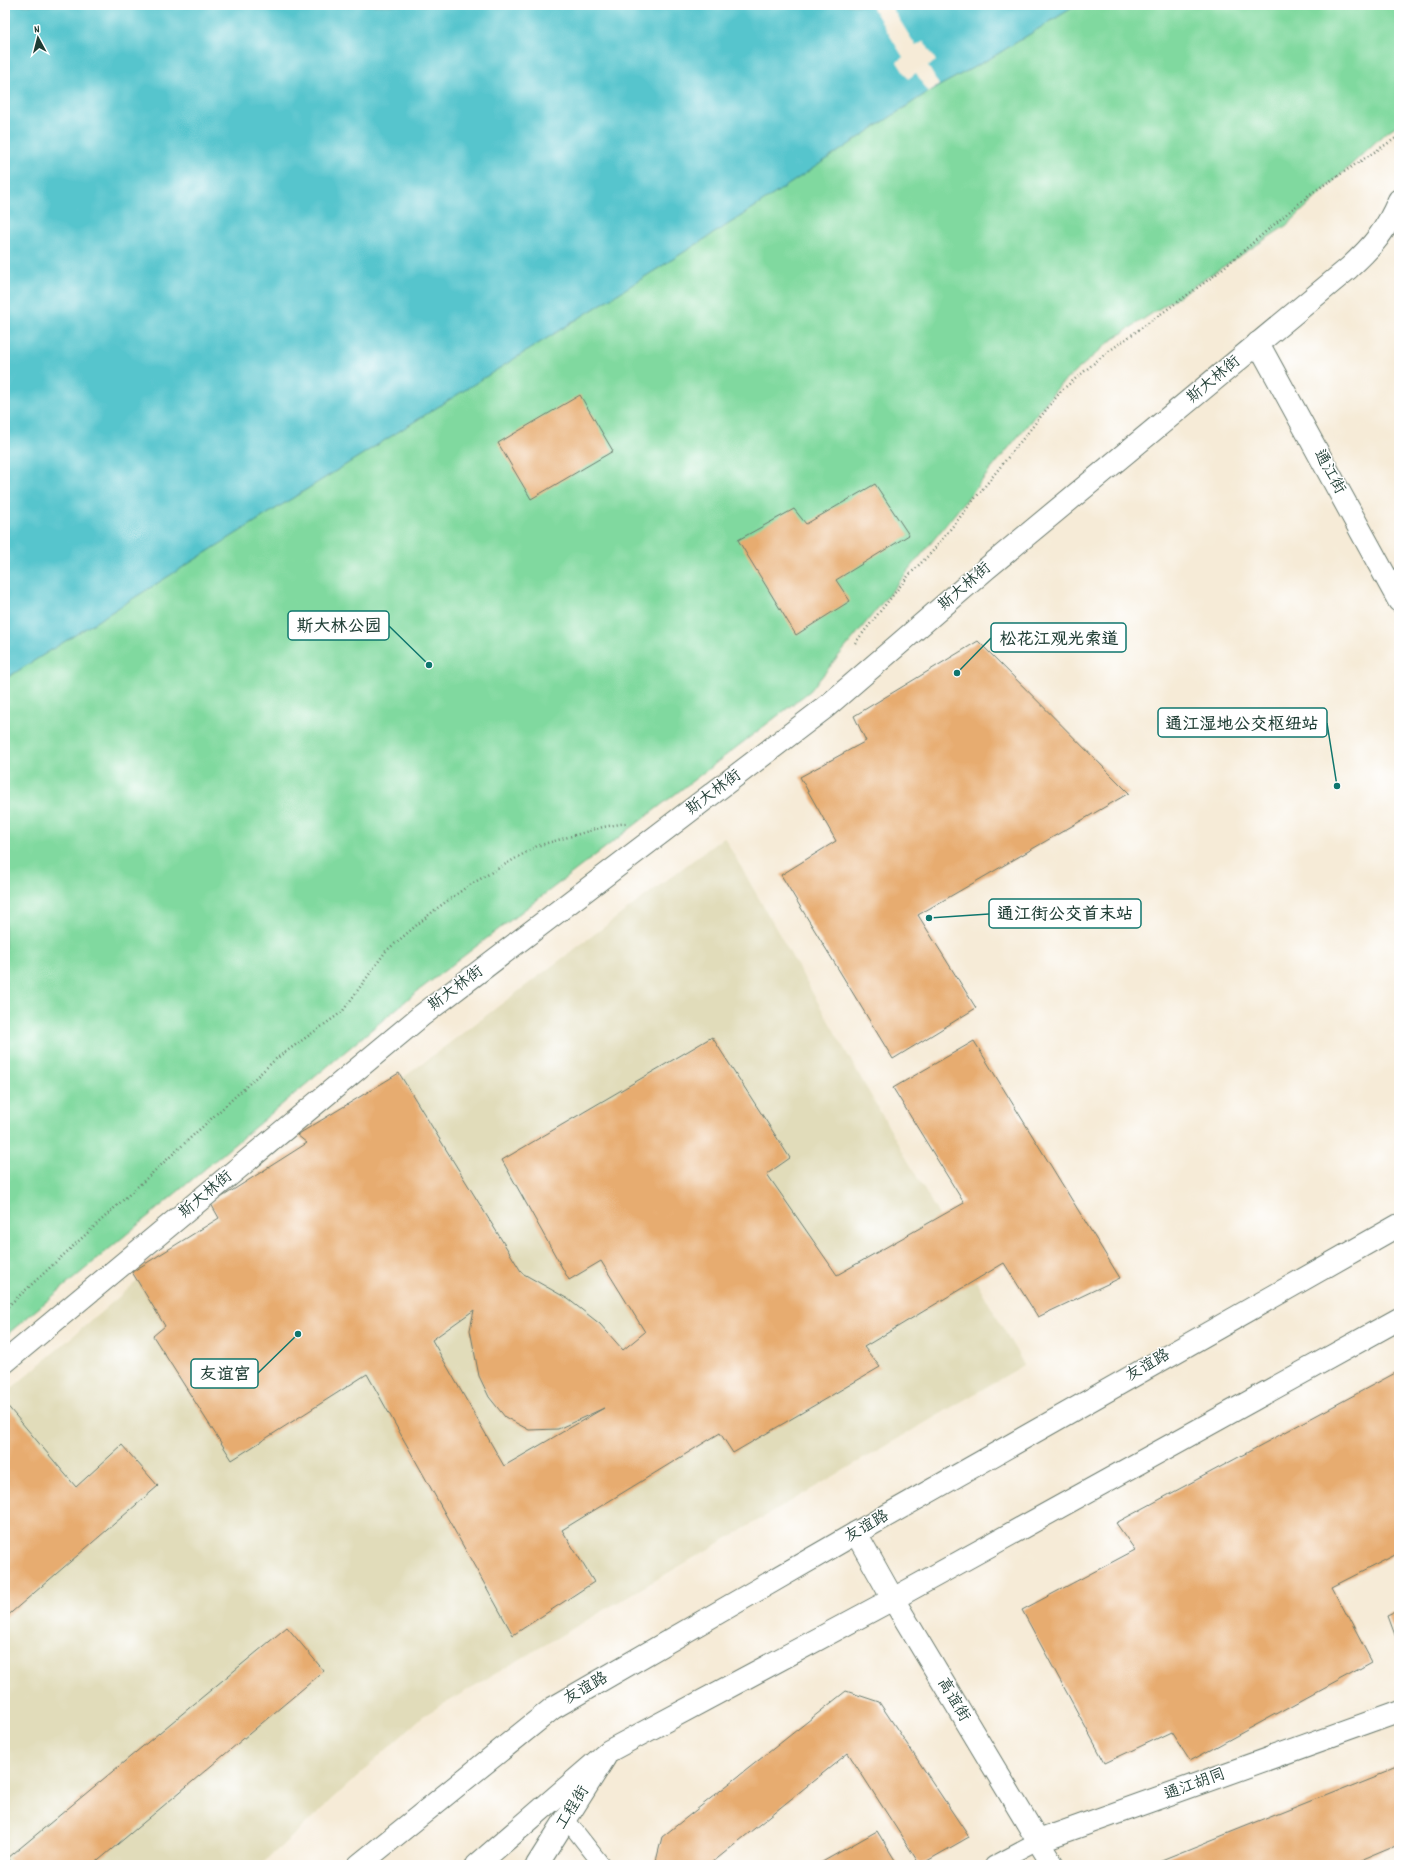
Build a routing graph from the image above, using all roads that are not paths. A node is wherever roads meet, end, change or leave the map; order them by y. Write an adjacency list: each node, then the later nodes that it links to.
1 (1399, 200): 2 (main road, 斯大林街)
2 (1258, 343): 3 (main road, 通江街); 6 (main road, 斯大林街)
3 (1399, 601)
4 (1399, 1225): 7 (main road, 友谊路)
5 (1399, 1319): 8 (main road)
6 (5, 1362)
7 (856, 1533): 8 (main road, 高谊街); 13 (main road, 友谊路)
8 (893, 1599): 10 (main road); 12 (main road, 高谊街)
9 (1399, 1712): 12 (main road, 通江胡同)
10 (609, 1751): 11 (main road, 工程街); 14 (main road)
11 (566, 1819): 15 (main road, 工程街); 16 (lane)
12 (1038, 1841): 17 (lane, 通江胡同); 18 (main road, 高谊街)
13 (359, 1865)
14 (477, 1865)
15 (537, 1865)
16 (602, 1865)
17 (993, 1865)
18 (1053, 1865)

